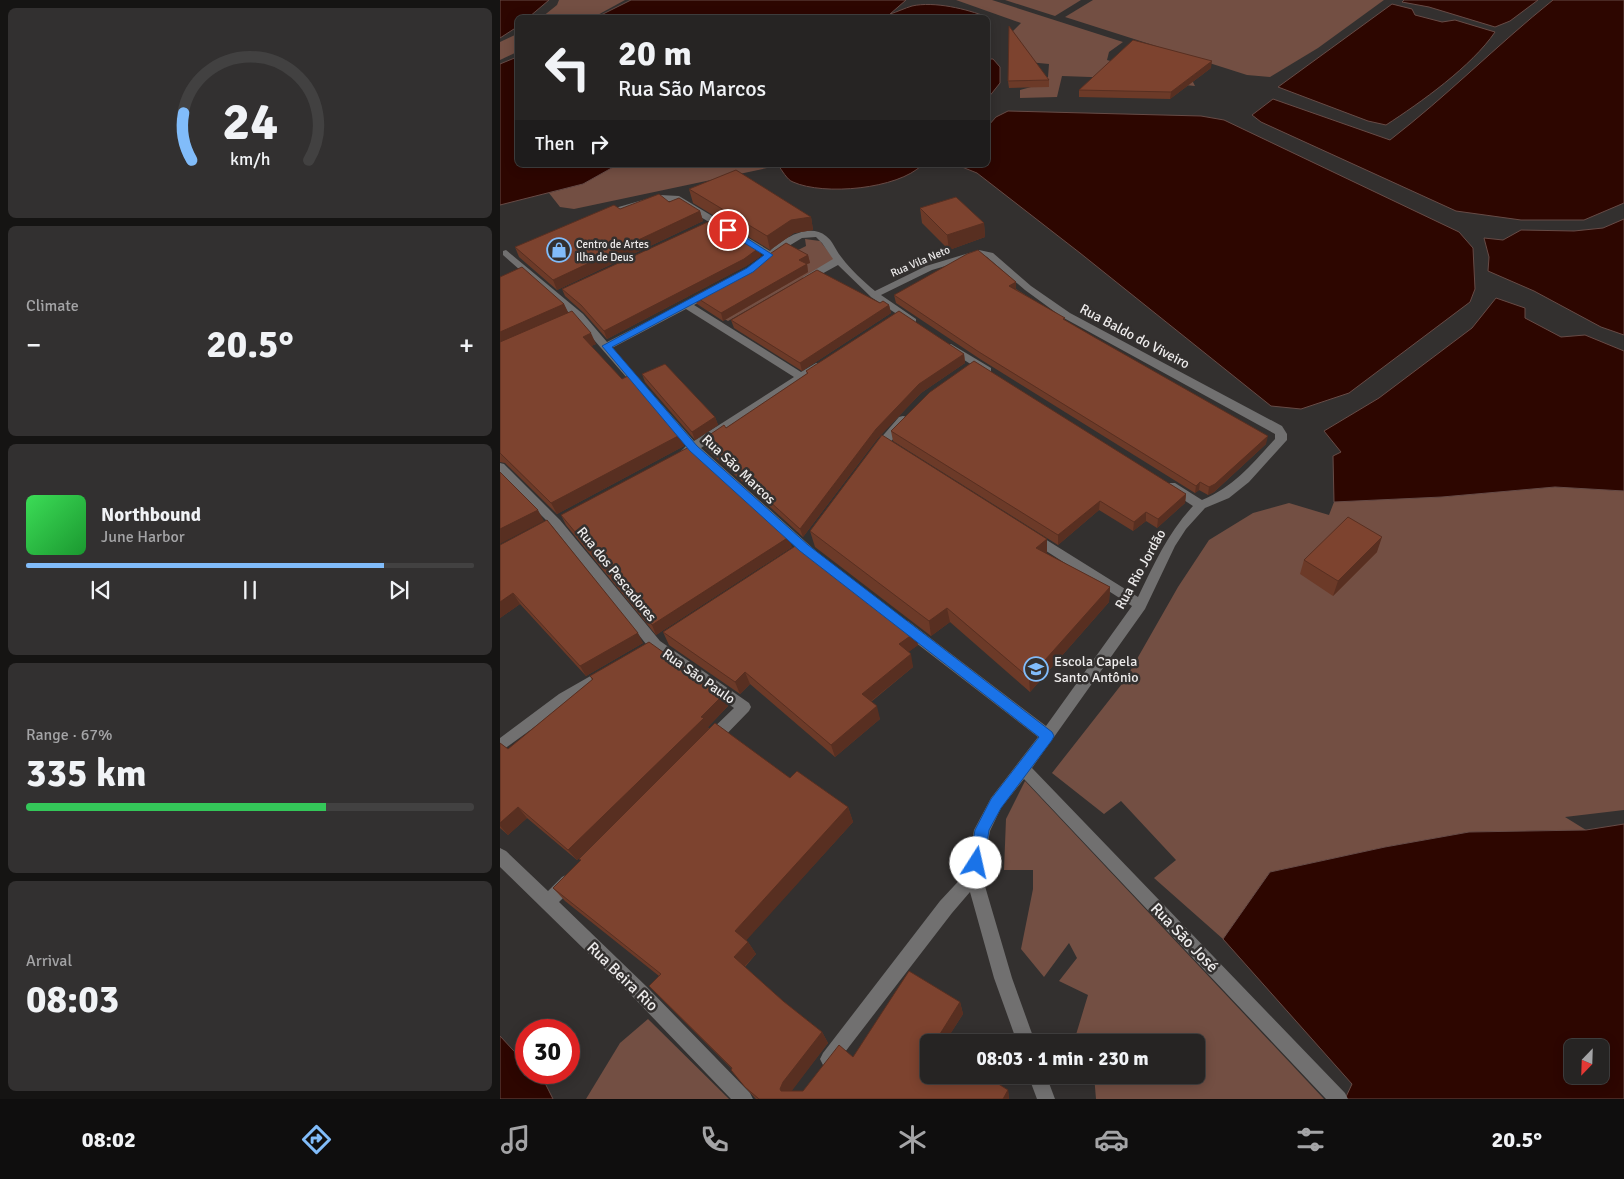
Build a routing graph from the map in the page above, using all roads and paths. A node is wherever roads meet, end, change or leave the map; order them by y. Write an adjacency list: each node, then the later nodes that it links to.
1 (594, 216): 4 (street)
2 (977, 252): 9 (street, Rua Vila Neto); 20 (street, Rua Baldo do Viveiro)
3 (507, 253): 13 (street, Rua São Marcos)
4 (769, 255): 5 (street); 6 (street)
5 (839, 260): 7 (street); 9 (street)
6 (759, 264)
7 (797, 284)
8 (718, 288): 10 (street)
9 (874, 295): 11 (street)
10 (687, 305): 13 (street); 17 (street)
11 (925, 330)
12 (942, 341): 15 (street)
13 (607, 346): 21 (street, Rua São Marcos)
14 (834, 356): 17 (street)
15 (975, 363): 16 (street); 18 (street)
16 (961, 373)
17 (801, 377): 21 (street)
18 (1000, 379)
19 (914, 408): 22 (street)
20 (1281, 440): 26 (street, Rua Rio Jordão)
21 (694, 448): 23 (street); 29 (street, Rua São Marcos)
22 (872, 457)
23 (676, 458)
24 (500, 467): 33 (street, Rua dos Pescadores)
25 (1159, 478): 26 (street)
26 (1201, 505): 31 (street, Rua Rio Jordão)
27 (1024, 532): 31 (street)
28 (815, 533): 29 (street)
29 (800, 551): 30 (street, Rua São Marcos)
30 (820, 560)
31 (1140, 605): 35 (street, Rua Rio Jordão)
32 (890, 615): 35 (street)
33 (655, 644): 37 (street, Rua São Paulo)
34 (614, 669): 36 (street)
35 (1048, 736): 38 (street)
36 (500, 746)
37 (702, 749)
38 (1027, 772): 41 (street); 48 (street, Rua São José)
39 (500, 856): 42 (street, Rua Beira Rio)
40 (582, 868): 42 (street)
41 (974, 876): 43 (street); 44 (street)
42 (547, 903): 47 (street, Rua Beira Rio)
43 (1023, 1034)
44 (816, 1076)
45 (1040, 1084): 46 (street)
46 (1044, 1097)
47 (744, 1099)
48 (1339, 1099)

